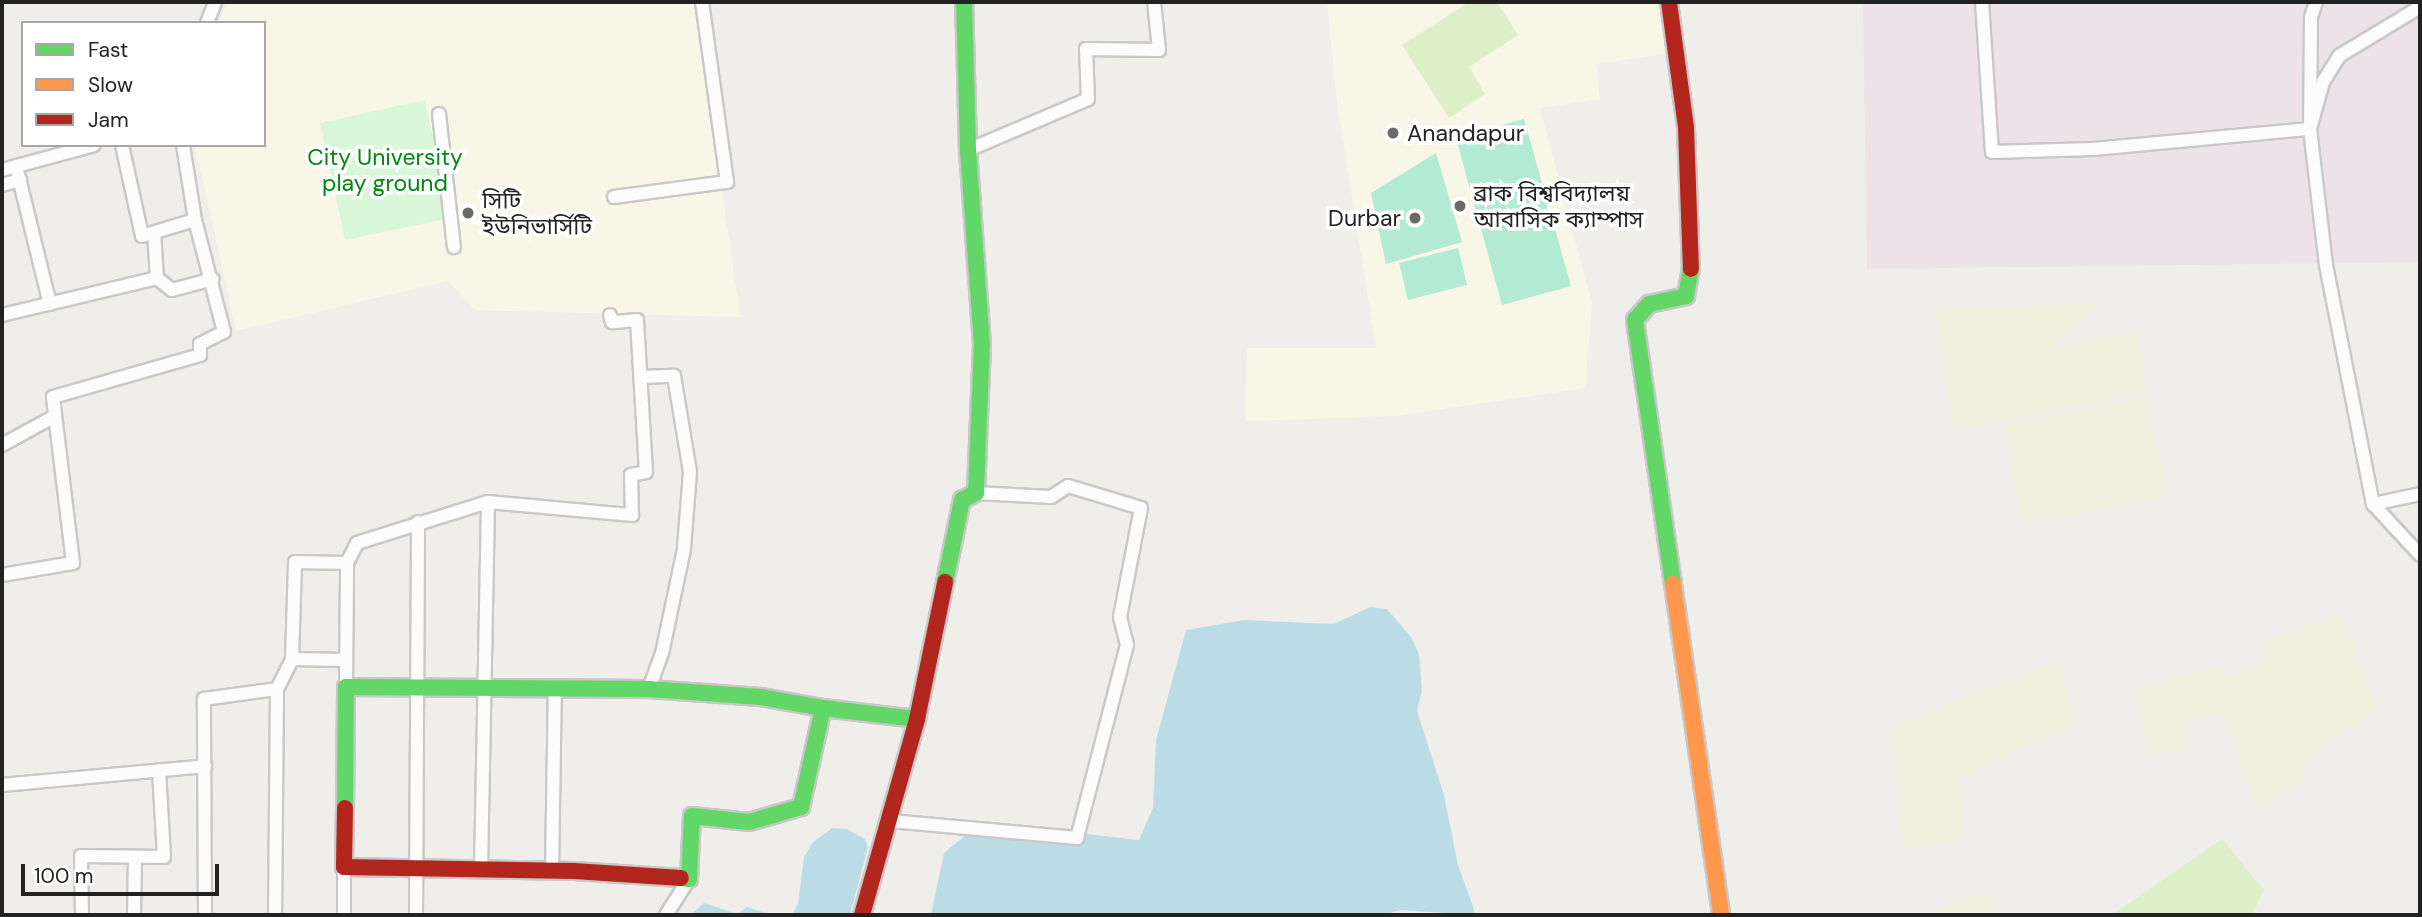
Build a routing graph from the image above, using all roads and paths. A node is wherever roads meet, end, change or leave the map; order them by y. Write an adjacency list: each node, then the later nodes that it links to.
1 (215, 2): 9 (street)
2 (702, 2): 20 (street)
3 (964, 2): 15 (street)
4 (1154, 2): 15 (street)
5 (1669, 2): 68 (street)
6 (1982, 2): 11 (street)
7 (2316, 2): 11 (street)
8 (2420, 7): 11 (street)
9 (208, 21)
10 (439, 114): 23 (street)
11 (2310, 129): 35 (street)
12 (87, 147): 16 (street)
13 (122, 147): 22 (street)
14 (183, 147): 21 (street)
15 (968, 150): 32 (street)
16 (16, 166): 17 (street); 18 (street)
17 (2, 170)
18 (19, 180): 19 (street); 26 (street)
19 (2, 185)
20 (614, 197)
21 (195, 220): 22 (street); 25 (street)
22 (153, 233): 24 (street)
23 (454, 247)
24 (157, 278): 25 (street); 26 (street)
25 (213, 279): 30 (street)
26 (50, 304): 27 (street)
27 (2, 315)
28 (610, 315): 29 (street)
29 (641, 377): 34 (street); 46 (street)
30 (55, 416): 31 (street); 39 (street)
31 (2, 445)
32 (976, 493): 49 (street); 53 (street)
33 (2420, 494): 35 (street)
34 (488, 502): 36 (street); 42 (street)
35 (2373, 504): 37 (street)
36 (418, 522): 38 (street); 45 (street)
37 (2420, 555)
38 (347, 563): 40 (street); 41 (street)
39 (2, 575)
40 (292, 659): 41 (street); 47 (street)
41 (346, 660): 43 (street)
42 (484, 686): 44 (street); 45 (street); 57 (street)
43 (346, 687): 45 (street); 55 (street)
44 (555, 687): 46 (street); 58 (street)
45 (416, 688): 56 (street)
46 (649, 688): 48 (street)
47 (277, 689): 50 (street); 63 (street)
48 (823, 708): 49 (street); 59 (street)
49 (917, 719): 53 (street)
50 (205, 766): 51 (street); 62 (street)
51 (159, 770): 52 (street); 54 (street)
52 (2, 785)
53 (891, 821): 67 (street)
54 (135, 857): 60 (street); 61 (street)
55 (344, 867): 56 (street); 64 (street)
56 (417, 868): 57 (street); 65 (street)
57 (481, 869): 58 (street)
58 (552, 871): 59 (street)
59 (689, 879): 66 (street)
60 (82, 915)
61 (134, 915)
62 (205, 915)
63 (275, 915)
64 (344, 915)
65 (416, 915)
66 (666, 915)
67 (862, 915)
68 (1721, 915)

